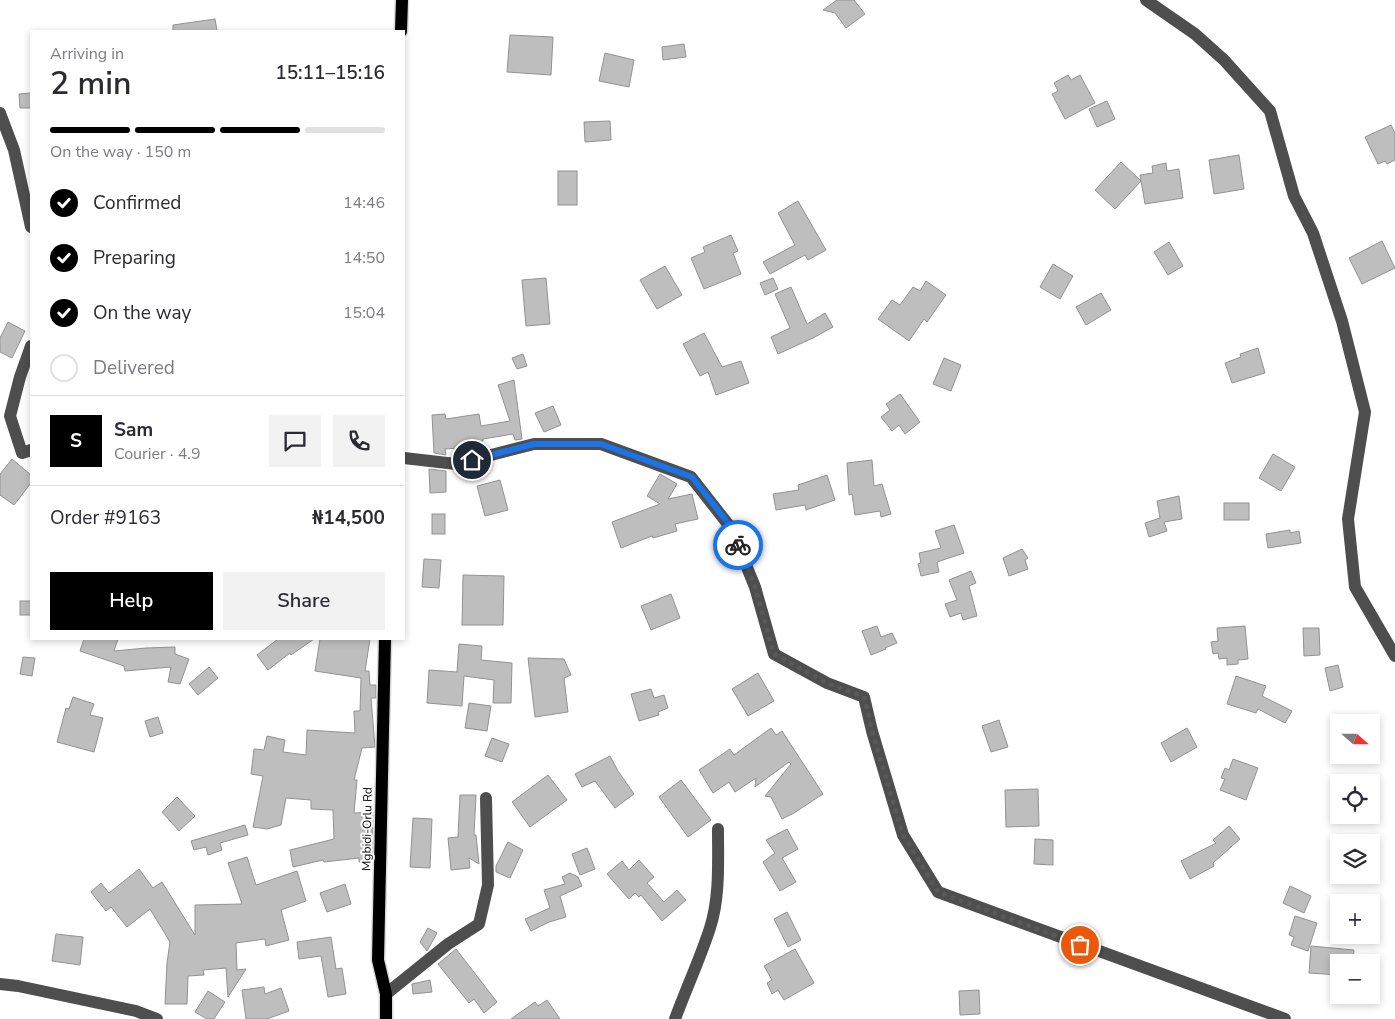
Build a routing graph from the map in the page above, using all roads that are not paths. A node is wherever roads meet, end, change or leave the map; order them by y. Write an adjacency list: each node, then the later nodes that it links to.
1 (402, 0): 3 (main road)
2 (1146, 0): 10 (street)
3 (401, 30)
4 (0, 113): 5 (street)
5 (30, 222)
6 (30, 349): 7 (street)
7 (30, 450)
8 (405, 458): 18 (street)
9 (385, 640): 14 (main road, Mgbidi-Orlu Rd)
10 (1395, 656)
11 (486, 798): 14 (street)
12 (718, 828): 17 (street)
13 (0, 984): 15 (street)
14 (386, 994): 16 (main road, Mgbidi-Orlu Rd)
15 (157, 1019)
16 (386, 1019)
17 (675, 1019)
18 (1284, 1019)

